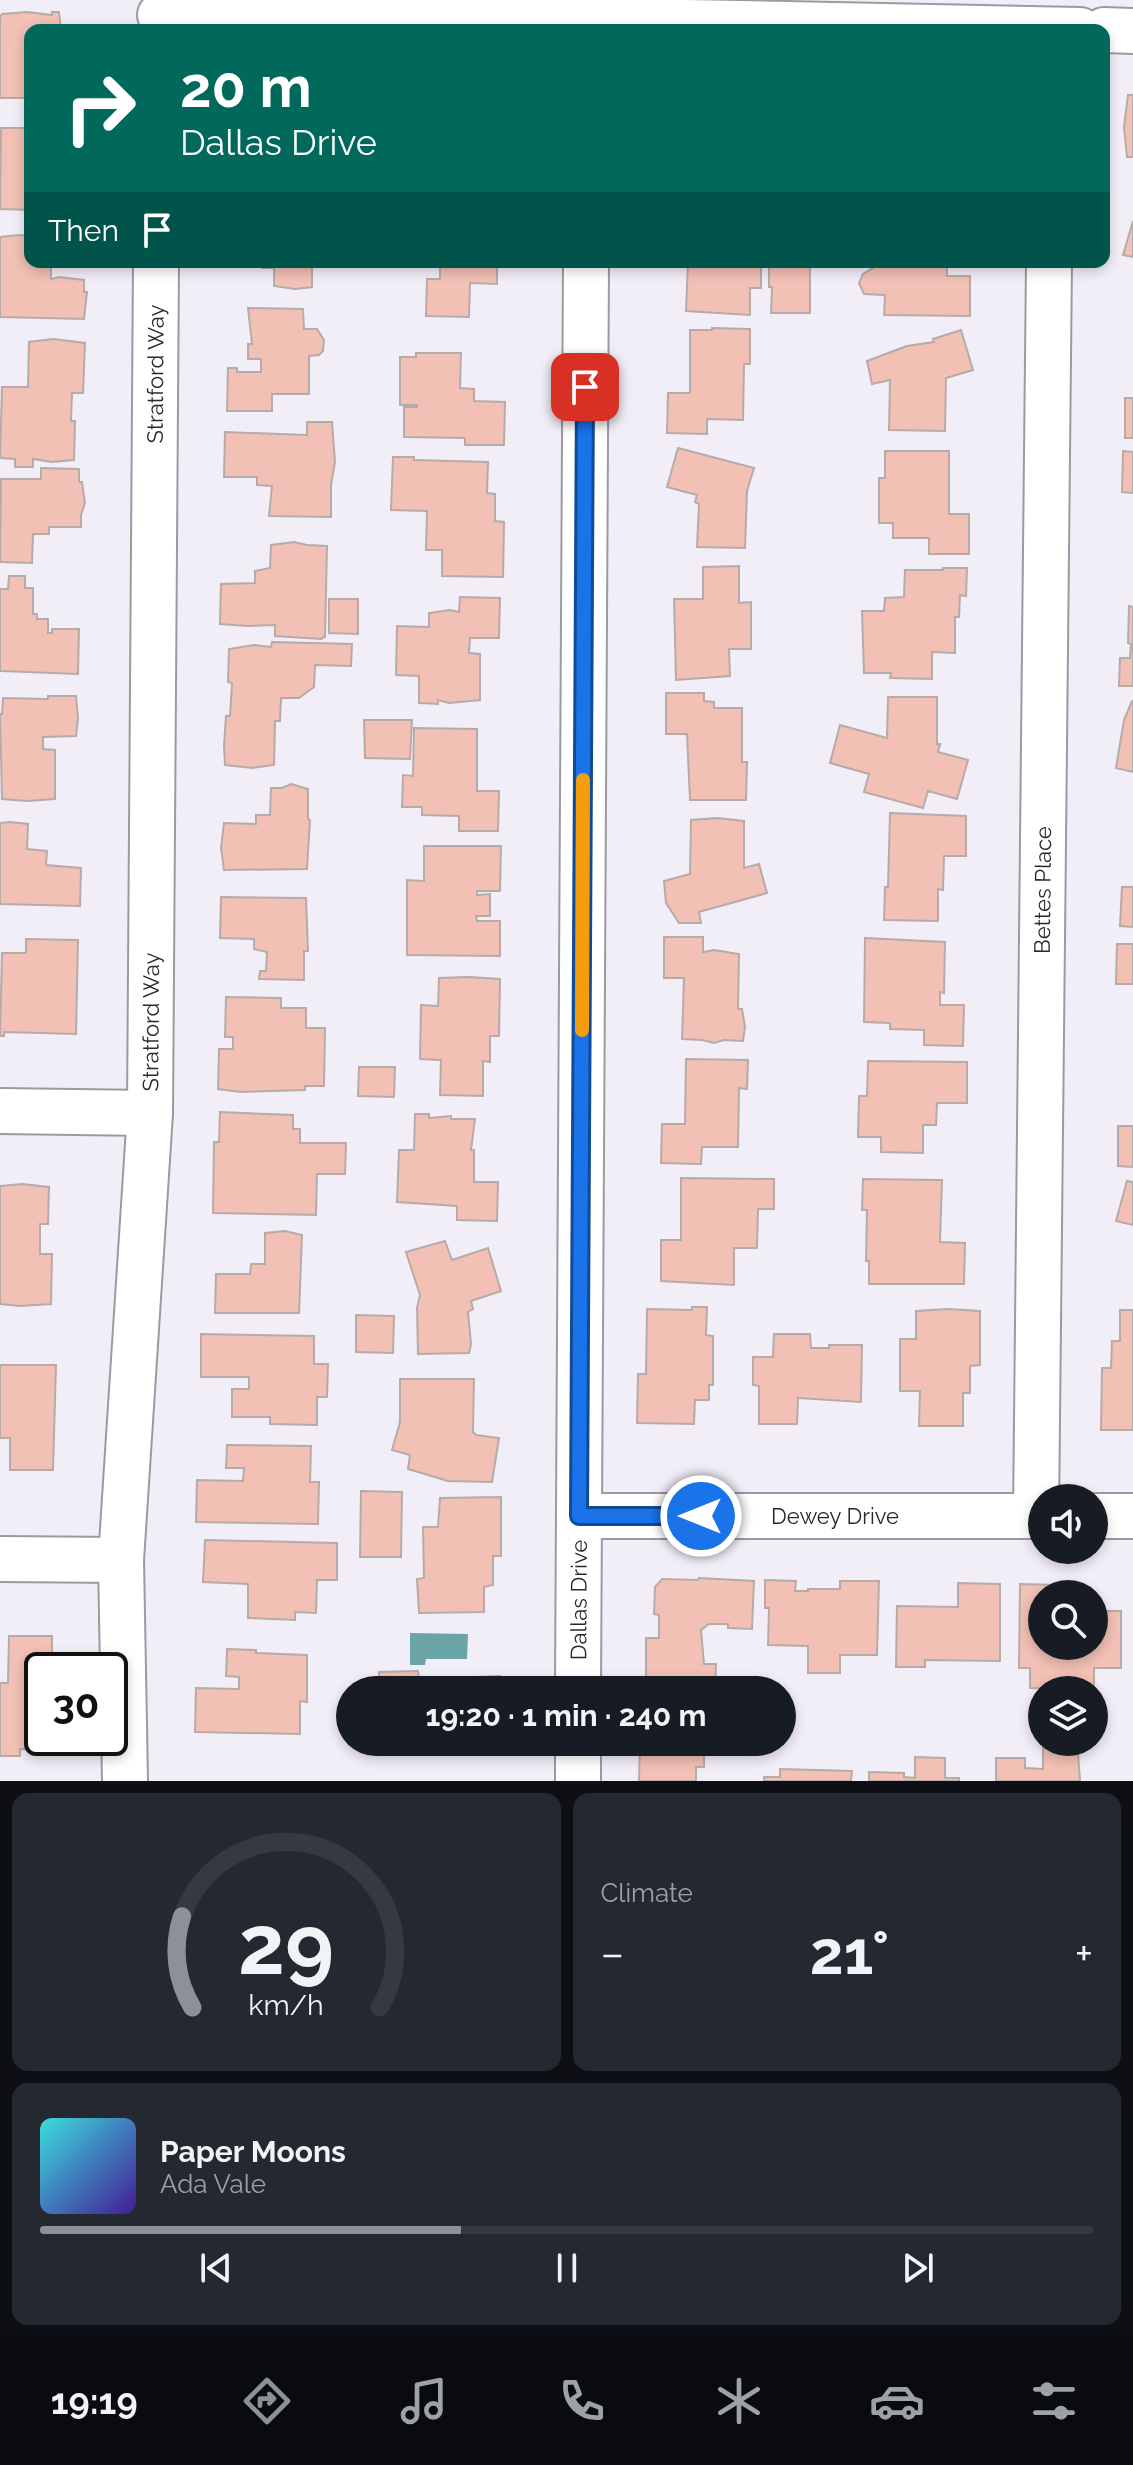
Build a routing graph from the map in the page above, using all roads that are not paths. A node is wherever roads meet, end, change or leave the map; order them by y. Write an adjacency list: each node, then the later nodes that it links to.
1 (160, 15): 2 (street)
2 (587, 17): 3 (street)
3 (837, 24)
4 (1110, 30): 5 (street)
5 (1133, 31)
6 (156, 268): 10 (street, Stratford Way)
7 (586, 268): 12 (street, Dallas Drive)
8 (1049, 268): 11 (street, Bettes Place)
9 (0, 1111): 10 (street)
10 (150, 1113): 17 (street, Stratford Way)
11 (1039, 1484)
12 (579, 1516): 13 (street, Dewey Drive); 18 (street, Dallas Drive)
13 (1028, 1516)
14 (1108, 1516): 15 (street)
15 (1133, 1516)
16 (0, 1559): 17 (street)
17 (121, 1560): 20 (street, Stratford Way)
18 (578, 1676)
19 (578, 1756): 21 (street)
20 (125, 1781)
21 (578, 1781)

